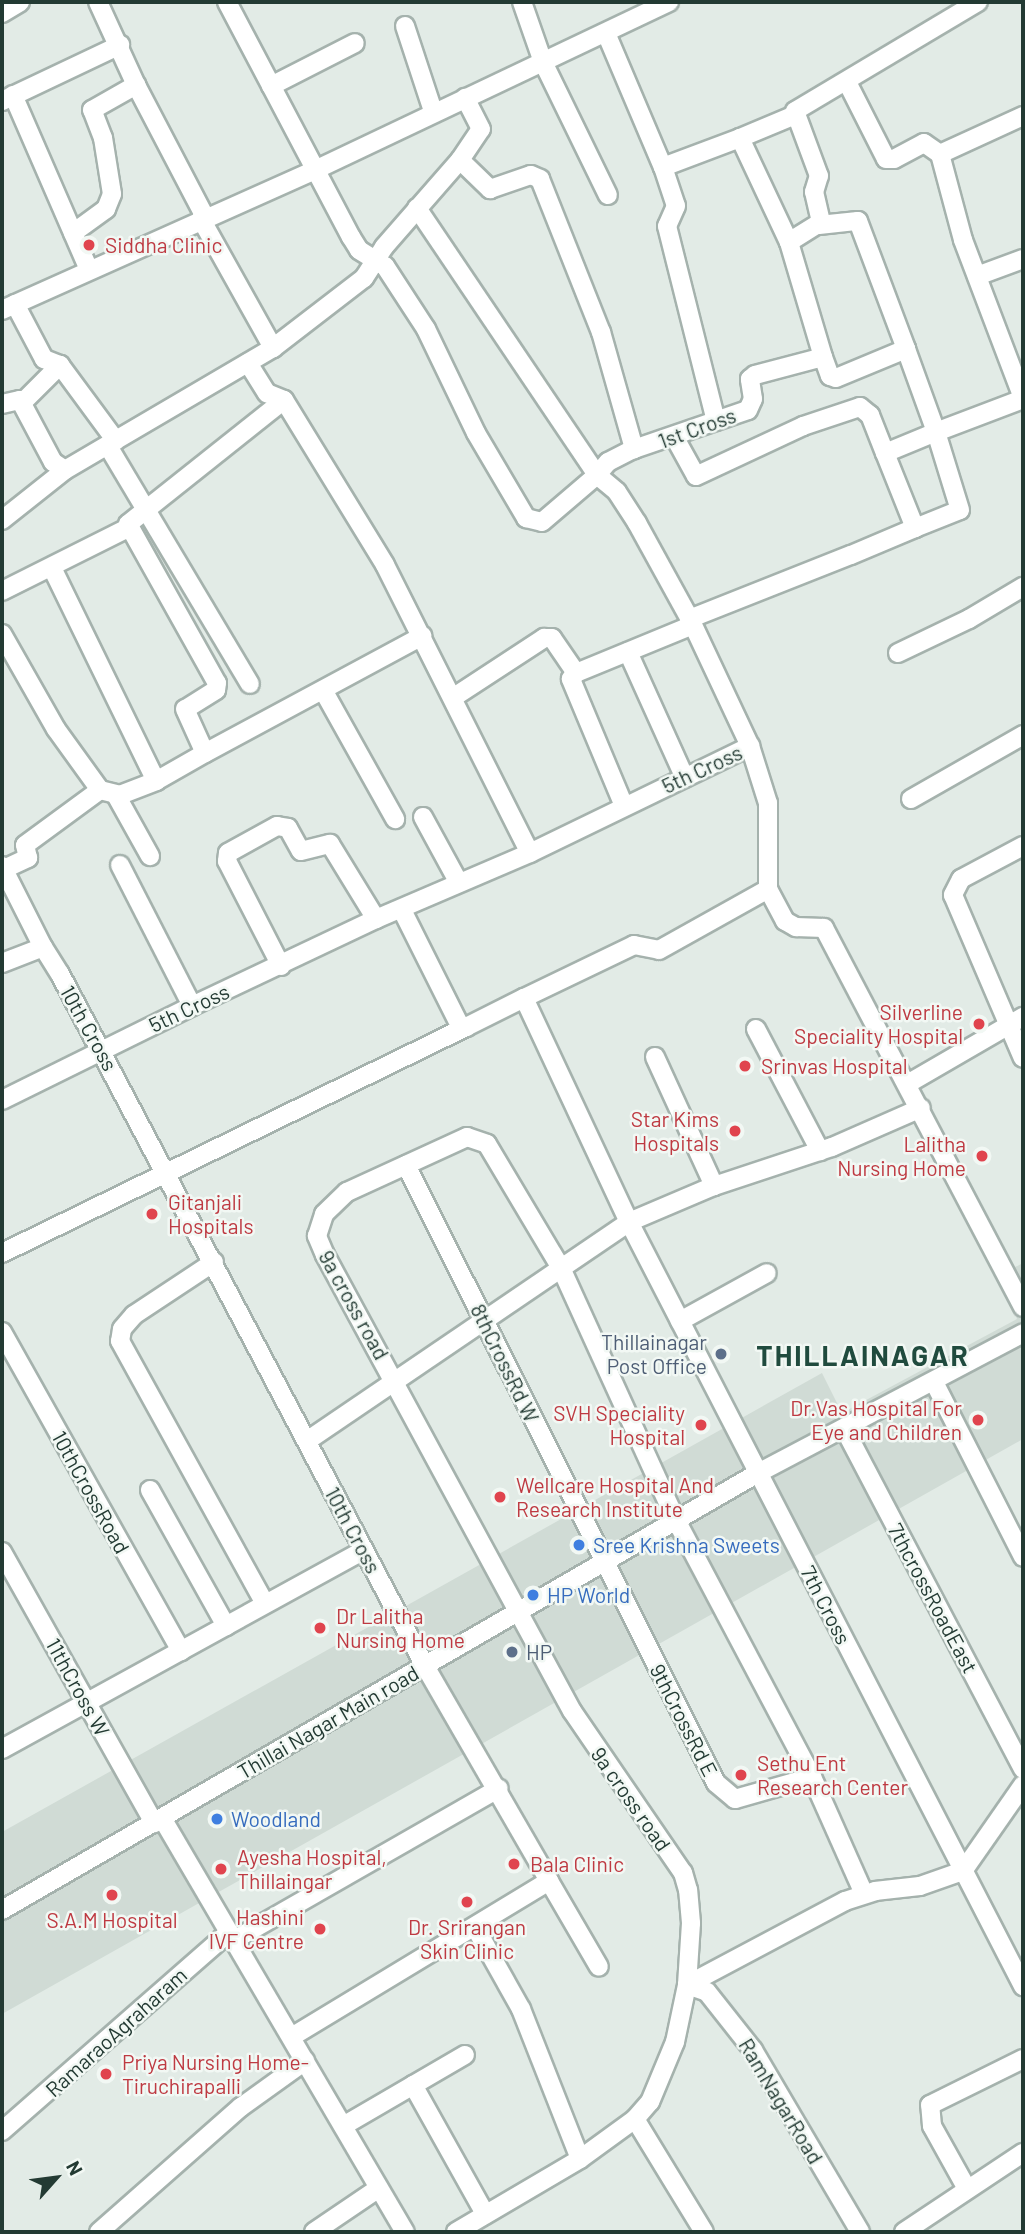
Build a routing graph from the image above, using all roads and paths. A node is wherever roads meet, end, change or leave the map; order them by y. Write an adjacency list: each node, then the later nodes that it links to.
1 (20, 2): 8 (street)
2 (98, 2): 12 (street)
3 (227, 2): 16 (street)
4 (522, 2): 13 (street)
5 (669, 2): 7 (street)
6 (978, 2): 14 (street)
7 (647, 7): 10 (street)
8 (2, 13)
9 (405, 26): 19 (street)
10 (606, 33): 13 (street); 25 (street)
11 (355, 43): 16 (street)
12 (120, 45): 15 (street); 17 (street)
13 (543, 62): 18 (street); 27 (street)
14 (847, 82): 20 (street); 23 (street)
15 (135, 85): 29 (street); 31 (street)
16 (271, 86): 26 (street)
17 (7, 98): 31 (street)
18 (465, 98): 19 (street); 24 (street)
19 (433, 111): 26 (street)
20 (795, 115): 22 (street); 30 (street)
21 (1023, 116): 23 (street)
22 (740, 138): 25 (street); 32 (street)
23 (940, 154): 36 (street)
24 (460, 160): 28 (street); 51 (street)
25 (663, 167): 47 (street)
26 (315, 170): 29 (street); 34 (street)
27 (608, 195)
28 (417, 208): 34 (street); 54 (street)
29 (203, 218): 35 (street); 38 (street)
30 (820, 225): 32 (street); 39 (street)
31 (73, 233): 35 (street)
32 (789, 242): 40 (street)
33 (1023, 259): 36 (street)
34 (376, 260): 38 (street); 54 (street, 1st Cross)
35 (89, 270): 37 (street)
36 (976, 276): 43 (street)
37 (8, 307): 42 (street)
38 (273, 348): 41 (street)
39 (906, 349): 40 (street); 48 (street)
40 (823, 357): 47 (street, 1st Cross)
41 (248, 363): 44 (street); 50 (street)
42 (60, 365): 45 (street); 50 (street)
43 (1023, 398): 48 (street)
44 (284, 400): 55 (street); 64 (street)
45 (22, 403): 46 (street); 53 (street)
46 (2, 404)
47 (716, 421): 49 (street, 1st Cross)
48 (936, 432): 52 (street); 58 (street)
49 (676, 438): 51 (street, 1st Cross); 52 (street)
50 (112, 444): 53 (street); 55 (street)
51 (634, 449): 54 (street, 1st Cross)
52 (885, 453): 58 (street)
53 (65, 470): 56 (street)
54 (597, 475): 62 (street)
55 (144, 507): 57 (street); 68 (street)
56 (2, 520)
57 (128, 528): 59 (street); 73 (street)
58 (915, 528): 62 (street)
59 (52, 568): 61 (street); 75 (street)
60 (1023, 587): 66 (street)
61 (2, 591)
62 (691, 622): 65 (street); 72 (street)
63 (2, 634): 76 (street)
64 (422, 636): 69 (street); 70 (street)
65 (628, 652): 67 (street); 74 (street)
66 (898, 653)
67 (576, 673): 70 (street); 78 (street)
68 (250, 684)
69 (323, 690): 73 (street); 80 (street)
70 (454, 698): 82 (street)
71 (1023, 734): 77 (street)
72 (750, 746): 74 (street, 5th Cross); 87 (street, 5th Cross)
73 (205, 753): 75 (street)
74 (685, 778): 78 (street, 5th Cross)
75 (156, 781): 76 (street)
76 (108, 792): 83 (street); 85 (street)
77 (911, 799)
78 (624, 806): 82 (street, 5th Cross)
79 (423, 817): 86 (street)
80 (395, 819)
81 (1023, 846): 98 (street)
82 (530, 853): 86 (street, 5th Cross)
83 (150, 856)
84 (120, 865): 94 (street)
85 (2, 868): 90 (street, 10th Cross)
86 (459, 883): 88 (street, 5th Cross)
87 (768, 889): 93 (street); 102 (street, 5th Cross)
88 (402, 910): 89 (street, 5th Cross); 96 (street)
89 (376, 919): 92 (street, 5th Cross); 92 (street)
90 (43, 947): 91 (street); 99 (street, 10th Cross)
91 (2, 963)
92 (281, 966): 94 (street, 5th Cross)
93 (524, 998): 96 (street); 109 (street, 7th Cross)
94 (192, 1006): 99 (street, 5th Cross)
95 (1023, 1017): 98 (street)
96 (466, 1027): 107 (street)
97 (756, 1028): 105 (street)
98 (1009, 1028): 101 (street); 102 (street)
99 (102, 1049): 103 (street, 5th Cross); 107 (street, 10th Cross)
100 (655, 1058): 108 (street)
101 (1023, 1058)
102 (909, 1083): 104 (street, 5th Cross)
103 (2, 1100)
104 (921, 1108): 105 (street); 114 (street, 5th Cross)
105 (820, 1151): 108 (street)
106 (406, 1165): 112 (street, 9a cross road); 115 (street, 8thCrossRd W); 119 (street, 9a cross road)
107 (165, 1173): 110 (street); 111 (street, 10th Cross)
108 (714, 1186): 109 (street)
109 (629, 1222): 112 (street); 116 (street, 7th Cross)
110 (2, 1253)
111 (214, 1262): 122 (street, 10th Cross); 130 (street)
112 (561, 1268): 115 (street); 125 (street, 9a cross road)
113 (767, 1273): 116 (street)
114 (1023, 1307)
115 (484, 1321): 119 (street); 129 (street, 8thCrossRd W)
116 (680, 1321): 123 (street, 7th Cross)
117 (2, 1332): 133 (street, 10thCrossRoad)
118 (1023, 1333): 120 (street, Thillai Nagar Main road)
119 (396, 1380): 122 (street); 131 (street, 9a cross road)
120 (934, 1382): 121 (street, Thillai Nagar Main road); 128 (street)
121 (844, 1428): 123 (street, Thillai Nagar Main road); 137 (street, 7thcrossRoadEast)
122 (307, 1441): 126 (street, 10th Cross)
123 (758, 1473): 125 (street, Thillai Nagar Main road); 142 (street, 7th Cross)
124 (150, 1490): 132 (street)
125 (676, 1520): 129 (street, Thillai Nagar Main road); 138 (street, 9a cross road)
126 (363, 1550): 130 (street); 134 (street, 10th Cross)
127 (2, 1552): 135 (street, 11thCross W)
128 (1023, 1557)
129 (604, 1562): 131 (street, Thillai Nagar Main road); 138 (street, 9thCrossRd E)
130 (265, 1605): 132 (street)
131 (521, 1610): 134 (street, Thillai Nagar Main road); 149 (street, 9a cross road)
132 (226, 1626): 133 (street)
133 (181, 1651): 135 (street)
134 (425, 1666): 140 (street, 10th Cross); 141 (street, Thillai Nagar Main road)
135 (87, 1702): 136 (street); 141 (street, 11thCross W)
136 (2, 1749)
137 (1023, 1769)
138 (812, 1777): 144 (street, 9a cross road)
139 (1023, 1785): 142 (street)
140 (499, 1788): 143 (street, 10th Cross); 147 (street, RamaraoAgraharam)
141 (158, 1820): 145 (street, Thillai Nagar Main road); 147 (street, 11thCross W)
142 (963, 1871): 144 (street); 150 (street, 7th Cross)
143 (550, 1881): 146 (street); 148 (street, 10th Cross)
144 (864, 1894): 149 (street)
145 (2, 1910)
146 (475, 1927): 151 (street); 160 (street)
147 (232, 1936): 151 (street, 11thCross W); 158 (street, RamaraoAgraharam)
148 (599, 1967)
149 (687, 1985): 156 (street, 9a cross road); 169 (street, RamNagarRoad)
150 (1023, 1986)
151 (291, 2037): 154 (street, 11thCross W)
152 (465, 2055): 155 (street)
153 (1023, 2059): 161 (street)
154 (305, 2061): 157 (street, 11thCross W); 164 (street)
155 (413, 2085): 157 (street); 163 (street)
156 (635, 2119): 160 (street, 9a cross road); 168 (street)
157 (343, 2126): 162 (street, 11thCross W)
158 (2, 2131)
159 (1023, 2152): 161 (street)
160 (580, 2159): 163 (street, 9a cross road)
161 (966, 2187): 170 (street)
162 (379, 2188): 165 (street); 166 (street, 11thCross W)
163 (485, 2214): 167 (street, 9a cross road)
164 (99, 2232)
165 (314, 2232)
166 (405, 2232)
167 (456, 2232)
168 (704, 2232)
169 (860, 2232)
170 (904, 2232)

